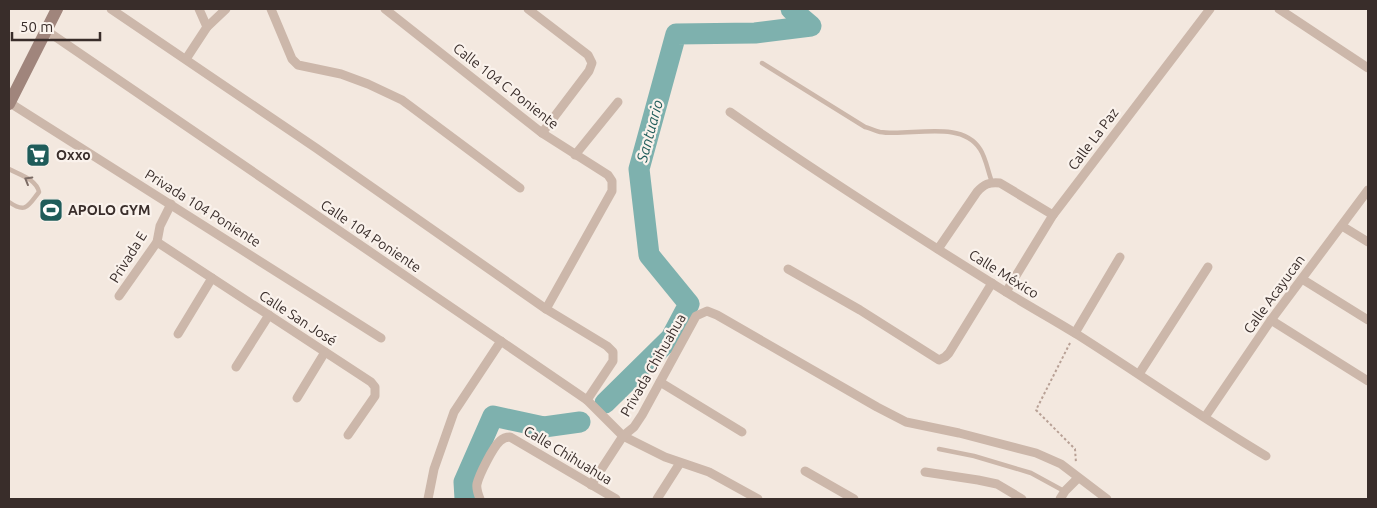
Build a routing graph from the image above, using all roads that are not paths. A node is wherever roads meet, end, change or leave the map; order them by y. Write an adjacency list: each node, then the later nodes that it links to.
1 (57, 9): 11 (street)
2 (111, 9): 12 (street)
3 (199, 9): 10 (street)
4 (226, 9): 10 (street)
5 (271, 9): 22 (street)
6 (385, 9): 18 (street, Calle 104 C Poniente)
7 (528, 9): 18 (street)
8 (1210, 9): 26 (street, Calle La Paz)
9 (1279, 9): 14 (street)
10 (207, 27): 12 (street)
11 (47, 31): 16 (street); 46 (street, Calle 104 Poniente)
12 (186, 59): 39 (street)
13 (762, 63): 21 (lane)
14 (1368, 68)
15 (618, 102): 19 (street)
16 (9, 104): 25 (street, Privada 104 Poniente)
17 (730, 112): 30 (street, Calle México)
18 (542, 134): 19 (street, Calle 104 C Poniente)
19 (575, 155): 39 (street, Calle 104 C Poniente)
20 (9, 169): 24 (lane, one-way to 20)
21 (987, 184): 26 (street); 30 (street)
22 (520, 188)
23 (1368, 190): 27 (street, Calle Acayucan)
24 (9, 202)
25 (171, 204): 28 (street, Privada E); 45 (street, Privada 104 Poniente)
26 (1053, 215): 37 (street, Calle La Paz)
27 (1342, 226): 29 (street); 35 (street, Calle Acayucan)
28 (157, 242): 34 (street, Calle San José); 38 (street, Privada E)
29 (1368, 242)
30 (938, 249): 36 (street, Calle México)
31 (1120, 257): 43 (street)
32 (1208, 267): 49 (street)
33 (788, 269): 36 (street)
34 (212, 278): 40 (street, Calle San José); 44 (street)
35 (1302, 279): 41 (street, Calle Acayucan); 42 (street)
36 (992, 283): 37 (street, Calle México)
37 (1006, 292): 43 (street, Calle México)
38 (119, 296)
39 (546, 309): 53 (street)
40 (269, 315): 47 (street, Calle San José); 48 (street)
41 (1271, 320): 50 (street); 54 (street, Calle Acayucan)
42 (1368, 320)
43 (1075, 333): 49 (street, Calle México)
44 (178, 334)
45 (381, 338)
46 (501, 341): 53 (street, Calle 104 Poniente); 67 (street)
47 (325, 352): 52 (street); 56 (street, Calle San José)
48 (236, 367)
49 (1139, 374): 54 (street, Calle México)
50 (1368, 381)
51 (660, 382): 55 (street); 57 (street, Privada Chihuahua); 63 (street, Privada Chihuahua)
52 (297, 398)
53 (587, 400): 57 (street, Calle 104 Poniente)
54 (1205, 417): 59 (street, Calle México)
55 (742, 432)
56 (348, 435)
57 (623, 436): 60 (street, Calle 104 Poniente); 64 (street, Privada Chihuahua)
58 (938, 449): 65 (lane)
59 (1266, 456)
60 (680, 463): 66 (street, Calle 104 Poniente); 70 (street)
61 (805, 471): 71 (street)
62 (925, 472): 72 (street)
63 (1078, 478): 65 (street); 73 (street)
64 (591, 485): 68 (street, Calle Chihuahua); 69 (street, Calle Chihuahua)
65 (1063, 495)
66 (754, 498)
67 (428, 499)
68 (480, 499)
69 (616, 499)
70 (657, 499)
71 (854, 499)
72 (1022, 499)
73 (1107, 499)

